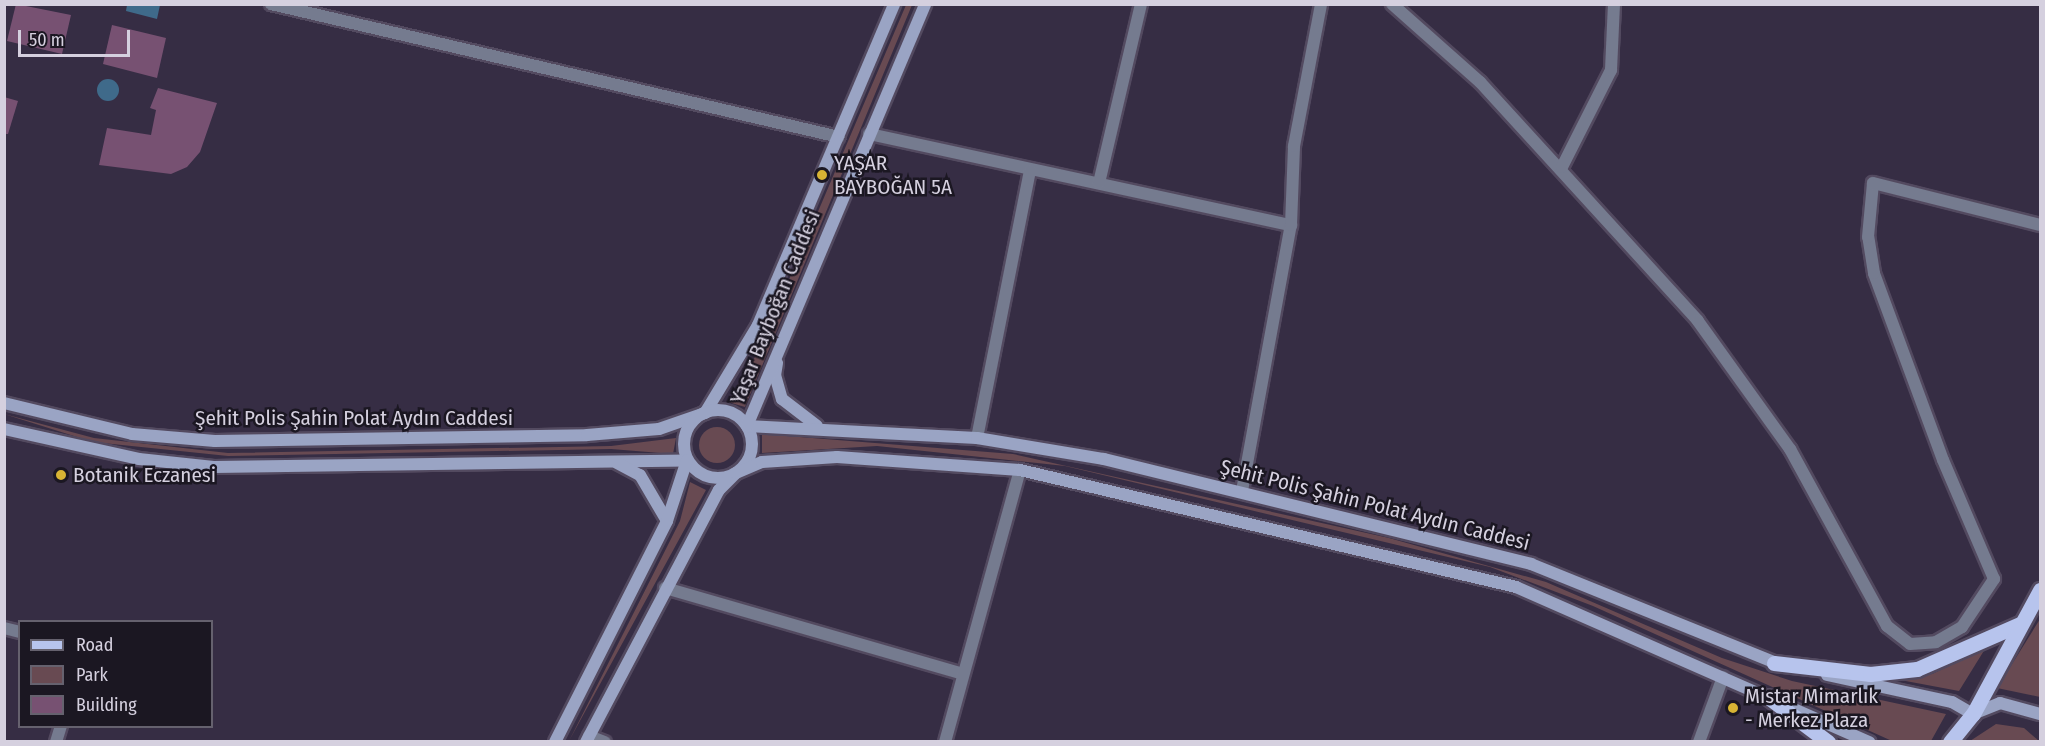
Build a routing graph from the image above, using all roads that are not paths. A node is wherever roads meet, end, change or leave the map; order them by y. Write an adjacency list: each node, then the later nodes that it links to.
1 (271, 4): 9 (street)
2 (894, 4): 9 (main road, Yaşar Bayboğan Caddesi)
3 (925, 4): 8 (main road, Yaşar Bayboğan Caddesi)
4 (1141, 4): 12 (street)
5 (1321, 4): 13 (street)
6 (1392, 4): 10 (street)
7 (1614, 4): 10 (street)
8 (869, 134): 11 (street); 15 (main road, Yaşar Bayboğan Caddesi)
9 (839, 136): 17 (main road, Yaşar Bayboğan Caddesi)
10 (1562, 167): 14 (street)
11 (1030, 170): 12 (street); 21 (street)
12 (1099, 183): 13 (street)
13 (1291, 225): 26 (street)
14 (2040, 225)
15 (784, 333): 18 (main road, Yaşar Bayboğan Caddesi); 20 (main road)
16 (4, 402): 17 (main road, Şehit Polis Şahin Polat Aydın Caddesi)
17 (705, 413): 18 (main road); 23 (main road)
18 (747, 426): 20 (main road, Şehit Polis Şahin Polat Aydın Caddesi); 25 (main road)
19 (4, 429): 22 (main road)
20 (823, 429): 21 (main road, Şehit Polis Şahin Polat Aydın Caddesi)
21 (977, 438): 26 (main road, Şehit Polis Şahin Polat Aydın Caddesi)
22 (607, 460): 23 (main road); 27 (main road)
23 (687, 460): 25 (main road); 27 (main road)
24 (1020, 470): 25 (main road, Şehit Polis Şahin Polat Aydın Caddesi); 32 (street); 33 (main road, Şehit Polis Şahin Polat Aydın Caddesi)
25 (736, 473): 28 (main road)
26 (1242, 491): 31 (main road, Şehit Polis Şahin Polat Aydın Caddesi)
27 (667, 521): 38 (main road)
28 (665, 588): 32 (street); 37 (main road)
29 (2040, 590): 30 (main road)
30 (2020, 624): 31 (main road); 35 (main road)
31 (1774, 663): 35 (main road, Şehit Polis Şahin Polat Aydın Caddesi)
32 (962, 674): 40 (street)
33 (1723, 677): 34 (main road, Şehit Polis Şahin Polat Aydın Caddesi); 41 (street)
34 (1768, 697): 42 (main road); 43 (main road, Şehit Polis Şahin Polat Aydın Caddesi)
35 (1973, 714): 36 (main road); 44 (main road)
36 (2040, 714)
37 (588, 739): 39 (street)
38 (555, 741)
39 (605, 741)
40 (945, 741)
41 (1699, 741)
42 (1828, 741)
43 (1869, 741)
44 (1950, 741)

